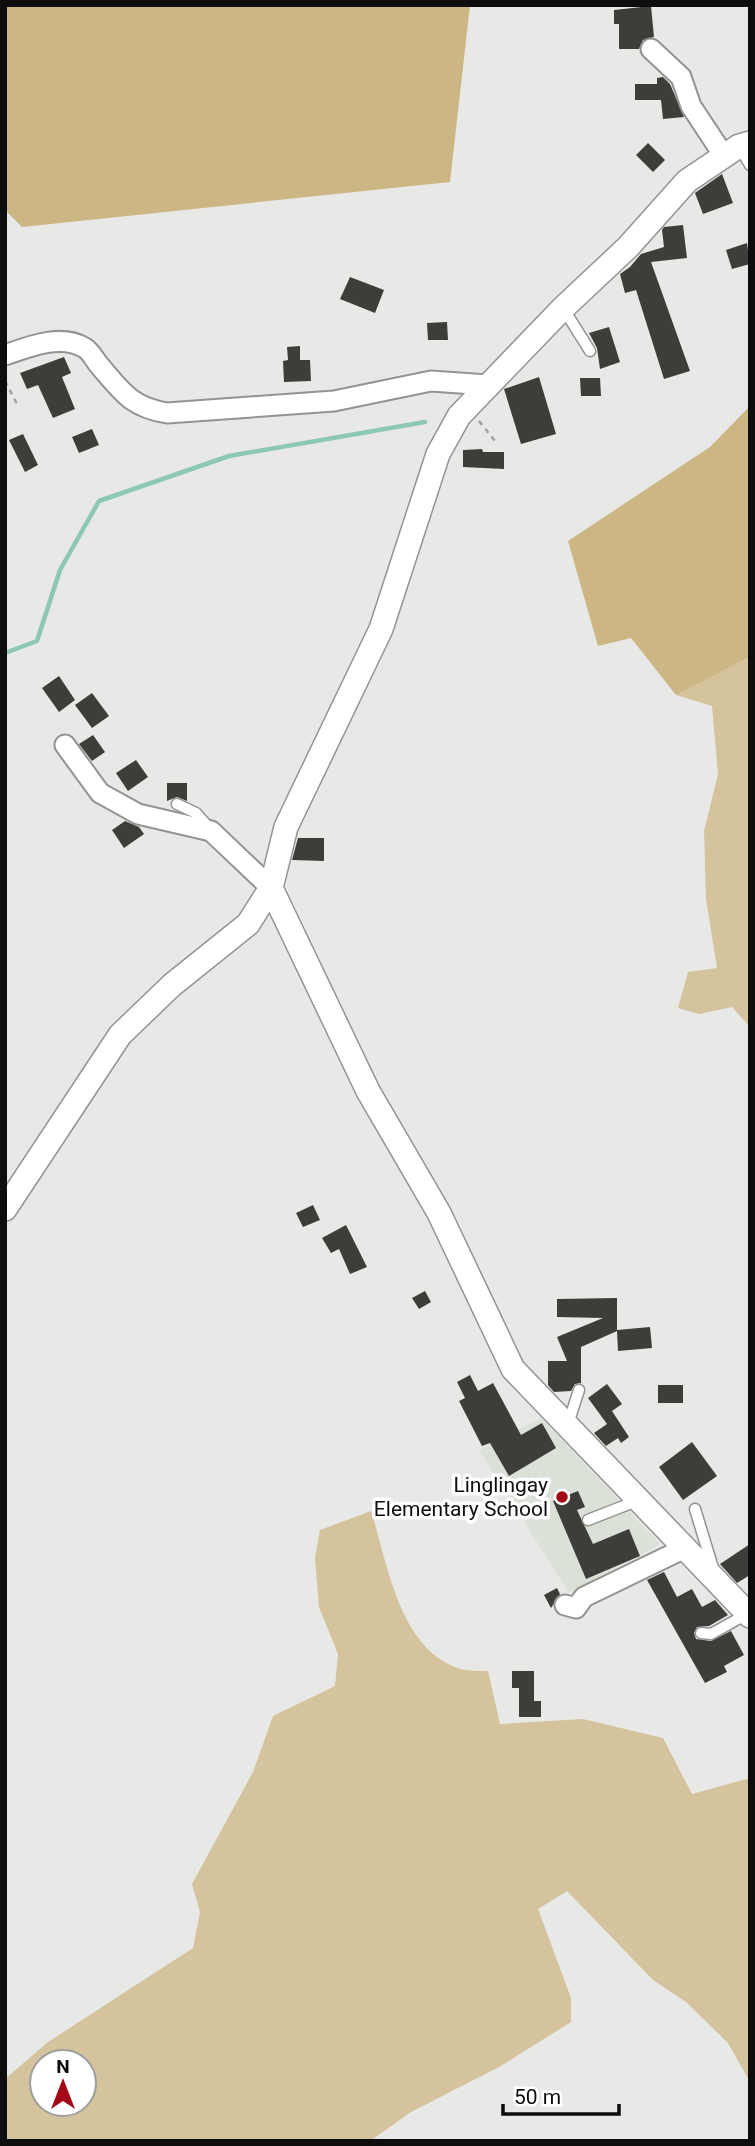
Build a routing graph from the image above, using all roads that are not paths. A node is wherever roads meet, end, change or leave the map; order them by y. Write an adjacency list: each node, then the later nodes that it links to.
1 (651, 49): 2 (street)
2 (741, 152): 3 (street)
3 (563, 308): 4 (lane); 6 (street)
4 (590, 351)
5 (5, 355): 6 (street)
6 (488, 385): 10 (street)
7 (65, 745): 9 (street)
8 (177, 804): 9 (lane)
9 (211, 831): 10 (street)
10 (271, 888): 11 (street); 13 (street)
11 (5, 1209)
12 (579, 1390): 13 (lane)
13 (566, 1427): 14 (street)
14 (639, 1500): 16 (lane); 17 (street)
15 (695, 1509): 18 (lane)
16 (588, 1520)
17 (683, 1549): 18 (street); 19 (street)
18 (716, 1579): 20 (street)
19 (565, 1605)
20 (749, 1615): 21 (lane)
21 (701, 1633)

